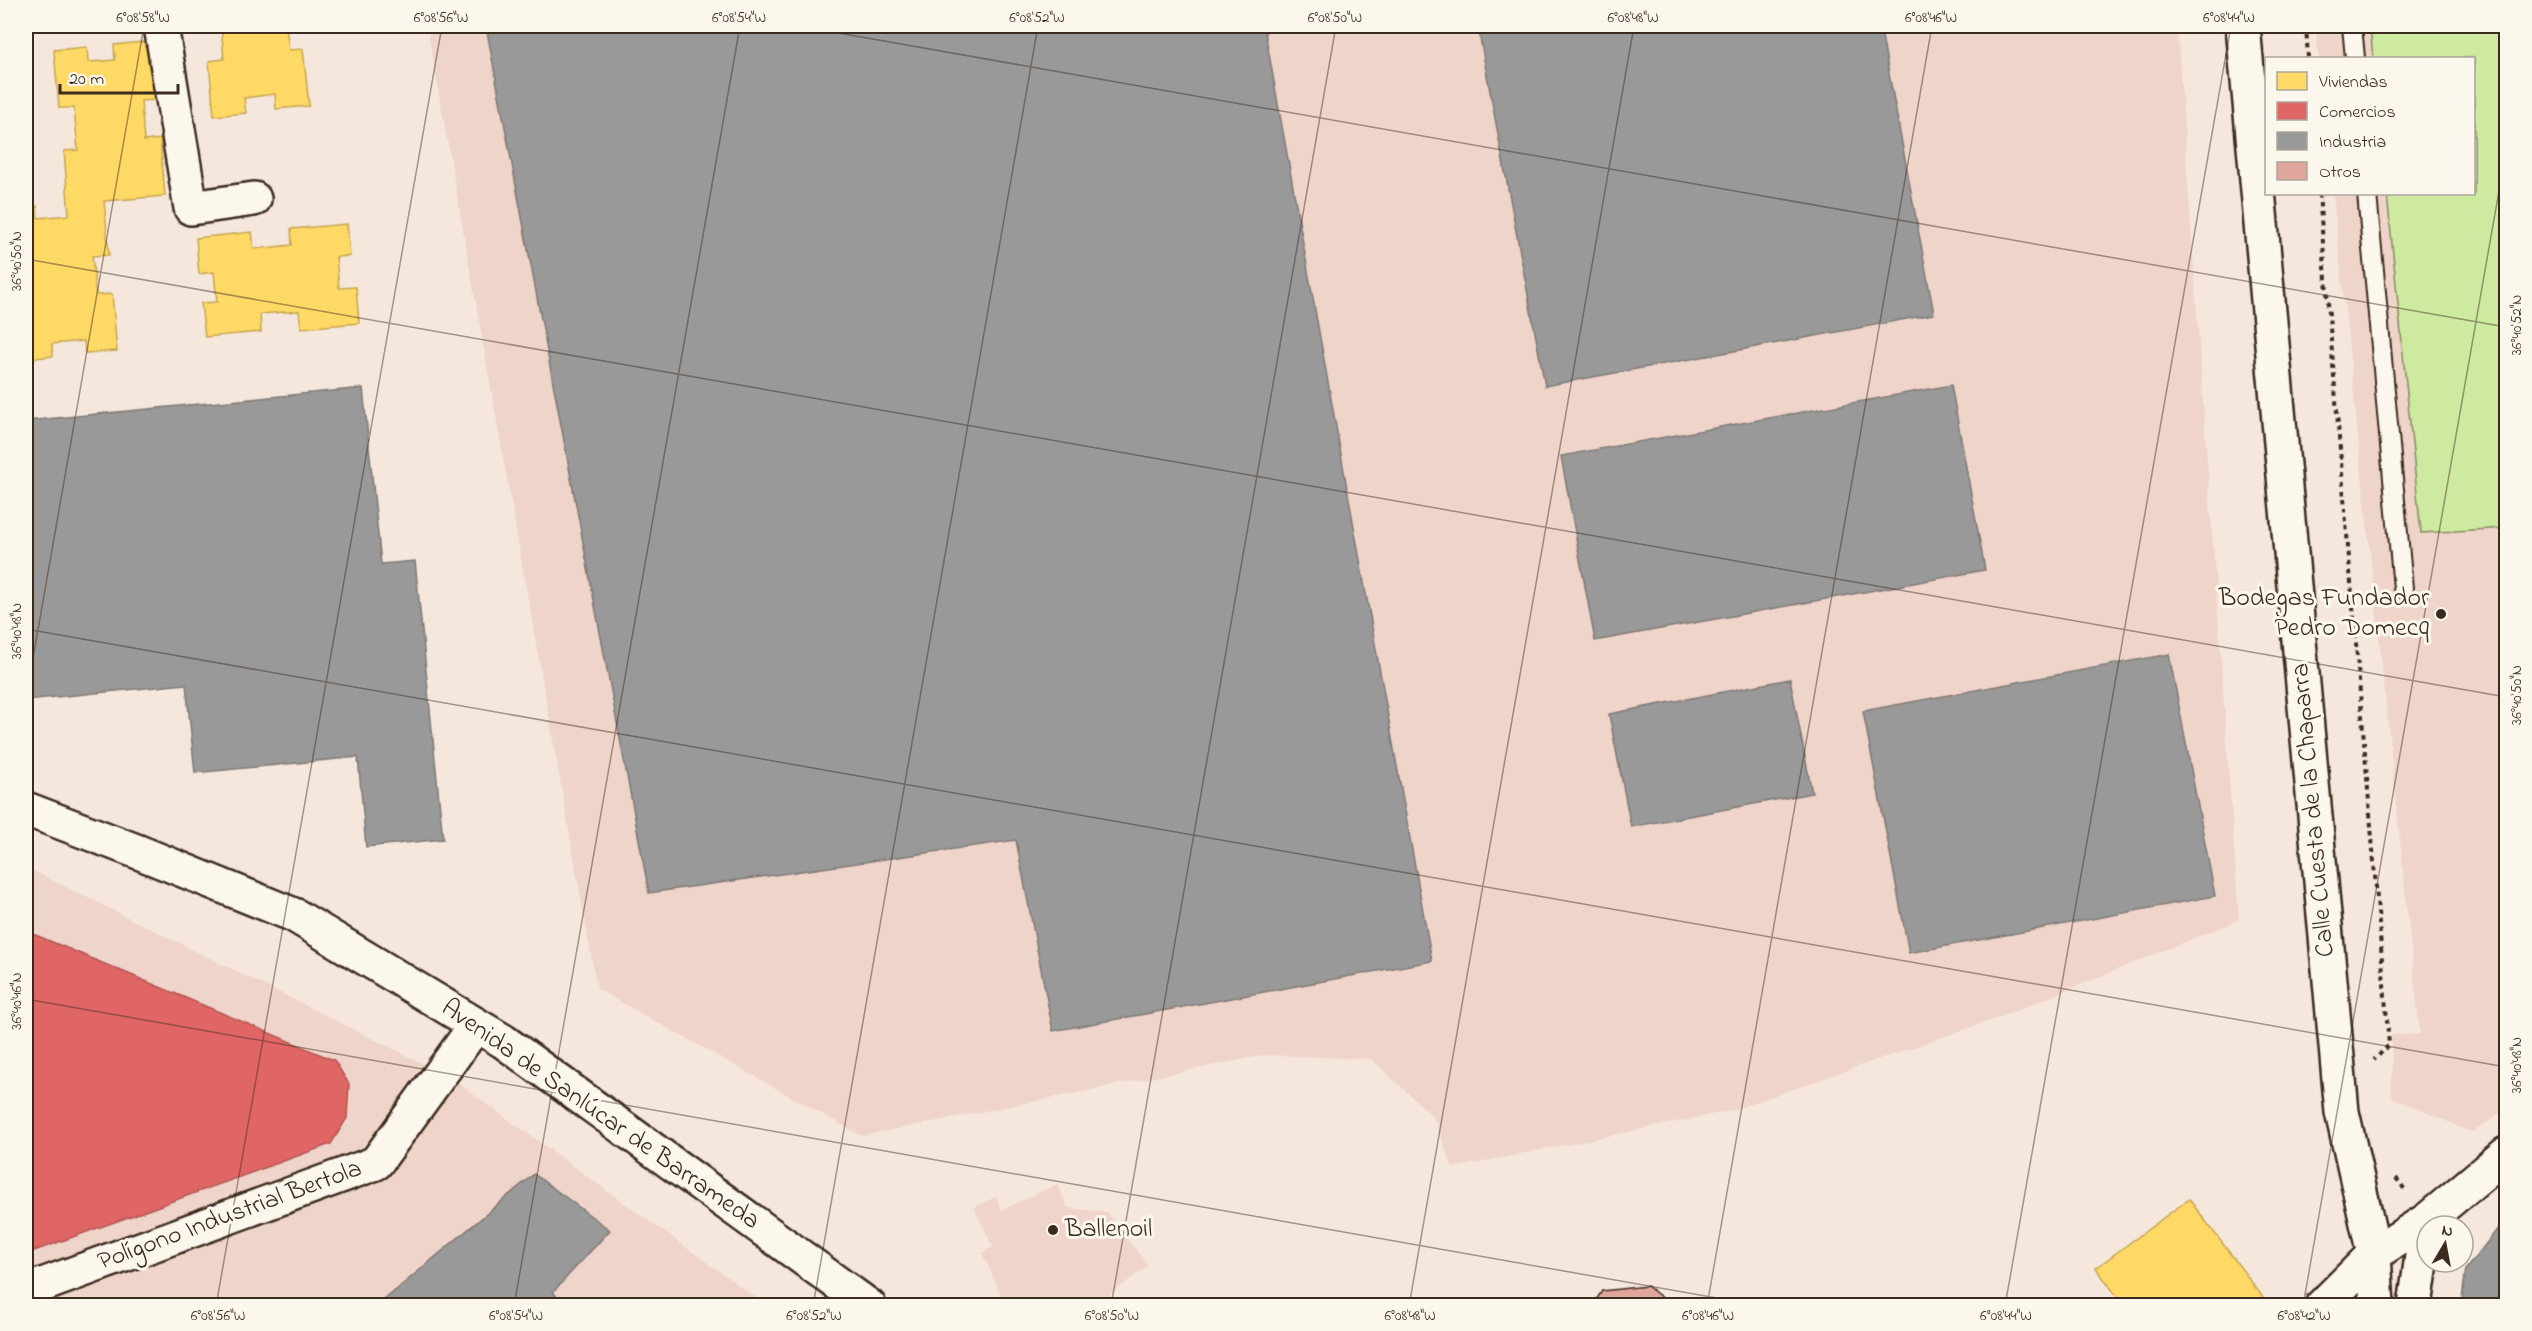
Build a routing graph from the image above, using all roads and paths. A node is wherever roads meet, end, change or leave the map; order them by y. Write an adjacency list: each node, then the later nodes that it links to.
1 (161, 26): 9 (main road)
2 (2243, 26): 19 (main road, Calle Cuesta de la Chaparra)
3 (2306, 26): 5 (path)
4 (2352, 26): 6 (lane)
5 (2308, 57)
6 (2355, 57)
7 (2319, 195): 13 (path)
8 (2367, 195): 10 (lane)
9 (254, 199)
10 (2403, 588)
11 (26, 809): 12 (main road, Avenida de Sanlúcar de Barrameda)
12 (476, 1024): 21 (main road, Polígono Industrial Bertola); 22 (main road, Avenida de Sanlúcar de Barrameda)
13 (2366, 1069)
14 (2506, 1154): 17 (main road)
15 (2392, 1172): 16 (path)
16 (2423, 1214)
17 (2434, 1214)
18 (2415, 1228): 19 (main road)
19 (2374, 1254): 23 (main road); 24 (main road, Calle Cuesta de la Chaparra)
20 (2419, 1274): 25 (main road)
21 (26, 1291)
22 (869, 1305)
23 (2322, 1305)
24 (2377, 1305)
25 (2415, 1305)

